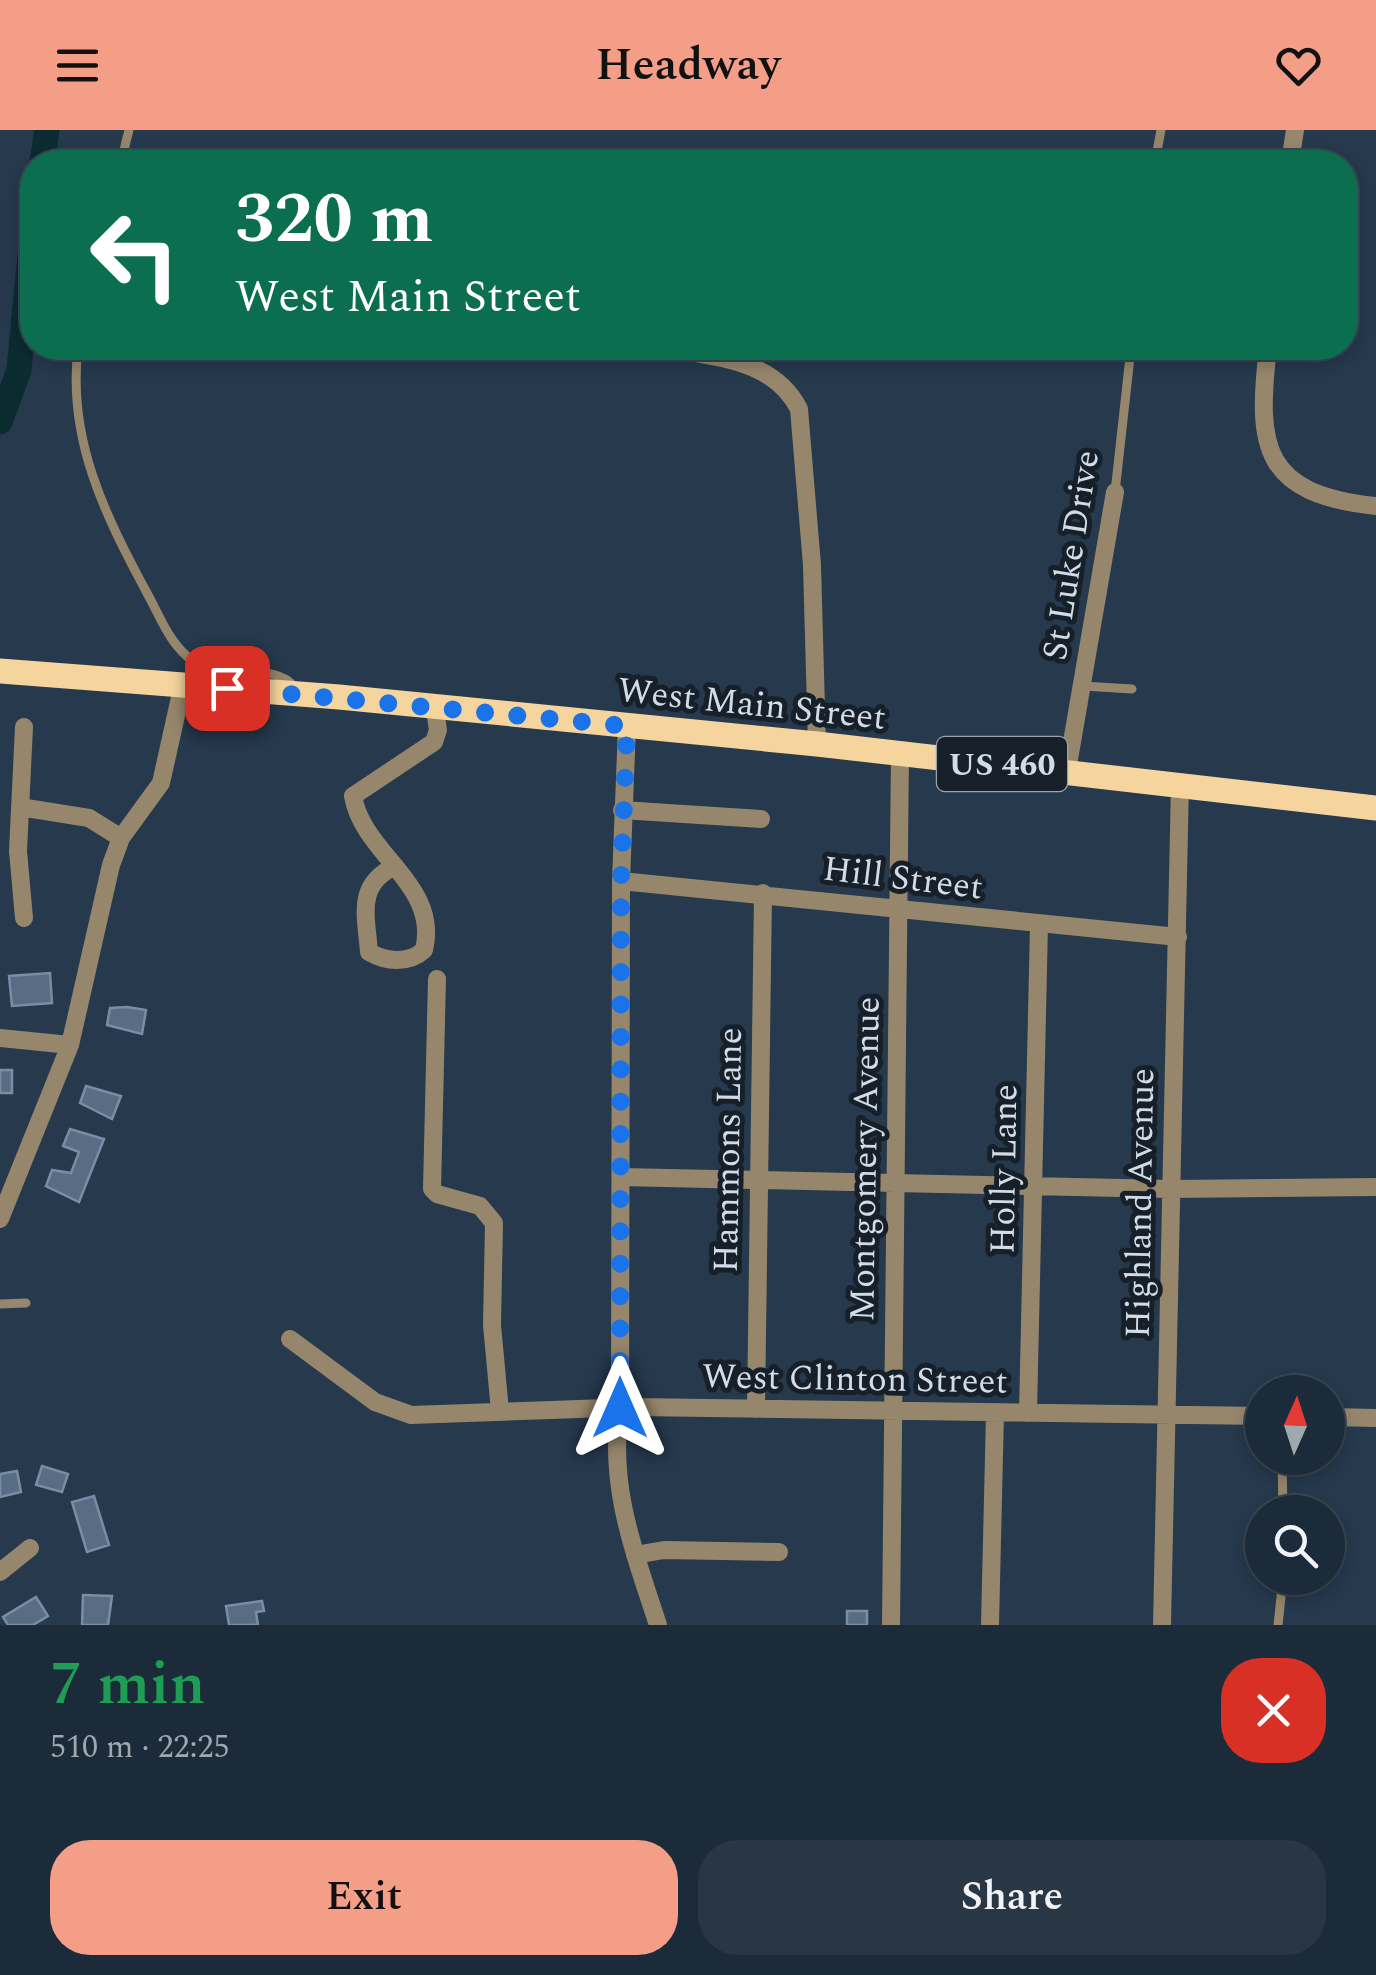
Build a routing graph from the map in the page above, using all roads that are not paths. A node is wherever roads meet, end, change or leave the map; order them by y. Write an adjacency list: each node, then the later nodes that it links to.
1 (77, 360): 11 (lane)
2 (720, 360): 15 (street)
3 (1130, 360): 5 (lane, St Luke Drive)
4 (1267, 360): 6 (street)
5 (1115, 492): 9 (street, St Luke Drive)
6 (1376, 506)
7 (0, 671): 8 (main road, West Main Street / US 460)
8 (183, 684): 11 (main road, West Main Street / US 460); 23 (street)
9 (1084, 686): 10 (lane); 17 (street, St Luke Drive)
10 (1132, 689)
11 (296, 694): 12 (main road, West Main Street / US 460)
12 (435, 710): 13 (main road, West Main Street / US 460); 24 (street)
13 (627, 726): 15 (main road, West Main Street / US 460); 21 (street)
14 (24, 727): 19 (street)
15 (816, 744): 16 (main road, West Main Street / US 460)
16 (900, 753): 17 (main road, West Main Street / US 460); 27 (street, Montgomery Avenue)
17 (1067, 771): 18 (main road, West Main Street / US 460)
18 (1180, 783): 20 (main road, West Main Street / US 460); 30 (street, Highland Avenue)
19 (20, 806): 23 (street); 28 (street)
20 (1376, 808)
21 (622, 810): 22 (street); 25 (street)
22 (761, 819)
23 (121, 838): 33 (street)
24 (395, 866): 24 (street)
25 (621, 881): 26 (street, Hill Street); 34 (street)
26 (763, 892): 27 (street, Hill Street); 35 (street, Hammons Lane)
27 (899, 909): 29 (street, Hill Street); 36 (street, Montgomery Avenue)
28 (24, 918)
29 (1040, 925): 30 (street, Hill Street); 37 (street, Holly Lane)
30 (1178, 937): 39 (street, Highland Avenue)
31 (437, 979): 46 (street)
32 (0, 1038): 33 (street)
33 (70, 1045): 40 (street)
34 (621, 1177): 35 (street); 44 (street)
35 (760, 1181): 36 (street); 45 (street, Hammons Lane)
36 (896, 1183): 37 (street); 47 (street, Montgomery Avenue)
37 (1036, 1186): 39 (street); 49 (street, Holly Lane)
38 (1376, 1187): 39 (street)
39 (1170, 1188): 50 (street, Highland Avenue)
40 (0, 1219)
41 (26, 1303): 42 (lane)
42 (0, 1304)
43 (290, 1339): 46 (street, West Clinton Street)
44 (620, 1408): 45 (street, West Clinton Street); 46 (street, West Clinton Street); 56 (street)
45 (756, 1409): 47 (street, West Clinton Street)
46 (500, 1411)
47 (893, 1411): 48 (street, West Clinton Street); 60 (street, Montgomery Avenue)
48 (996, 1413): 49 (street, West Clinton Street); 61 (street)
49 (1028, 1414): 50 (street, West Clinton Street)
50 (1168, 1415): 51 (street, West Clinton Street); 62 (street, Highland Avenue)
51 (1245, 1416)
52 (1345, 1417): 53 (street)
53 (1376, 1418)
54 (30, 1548): 57 (street)
55 (779, 1552): 56 (street)
56 (636, 1555): 59 (street)
57 (0, 1572)
58 (1282, 1595): 63 (lane)
59 (658, 1625)
60 (891, 1625)
61 (990, 1625)
62 (1162, 1625)
63 (1278, 1625)

